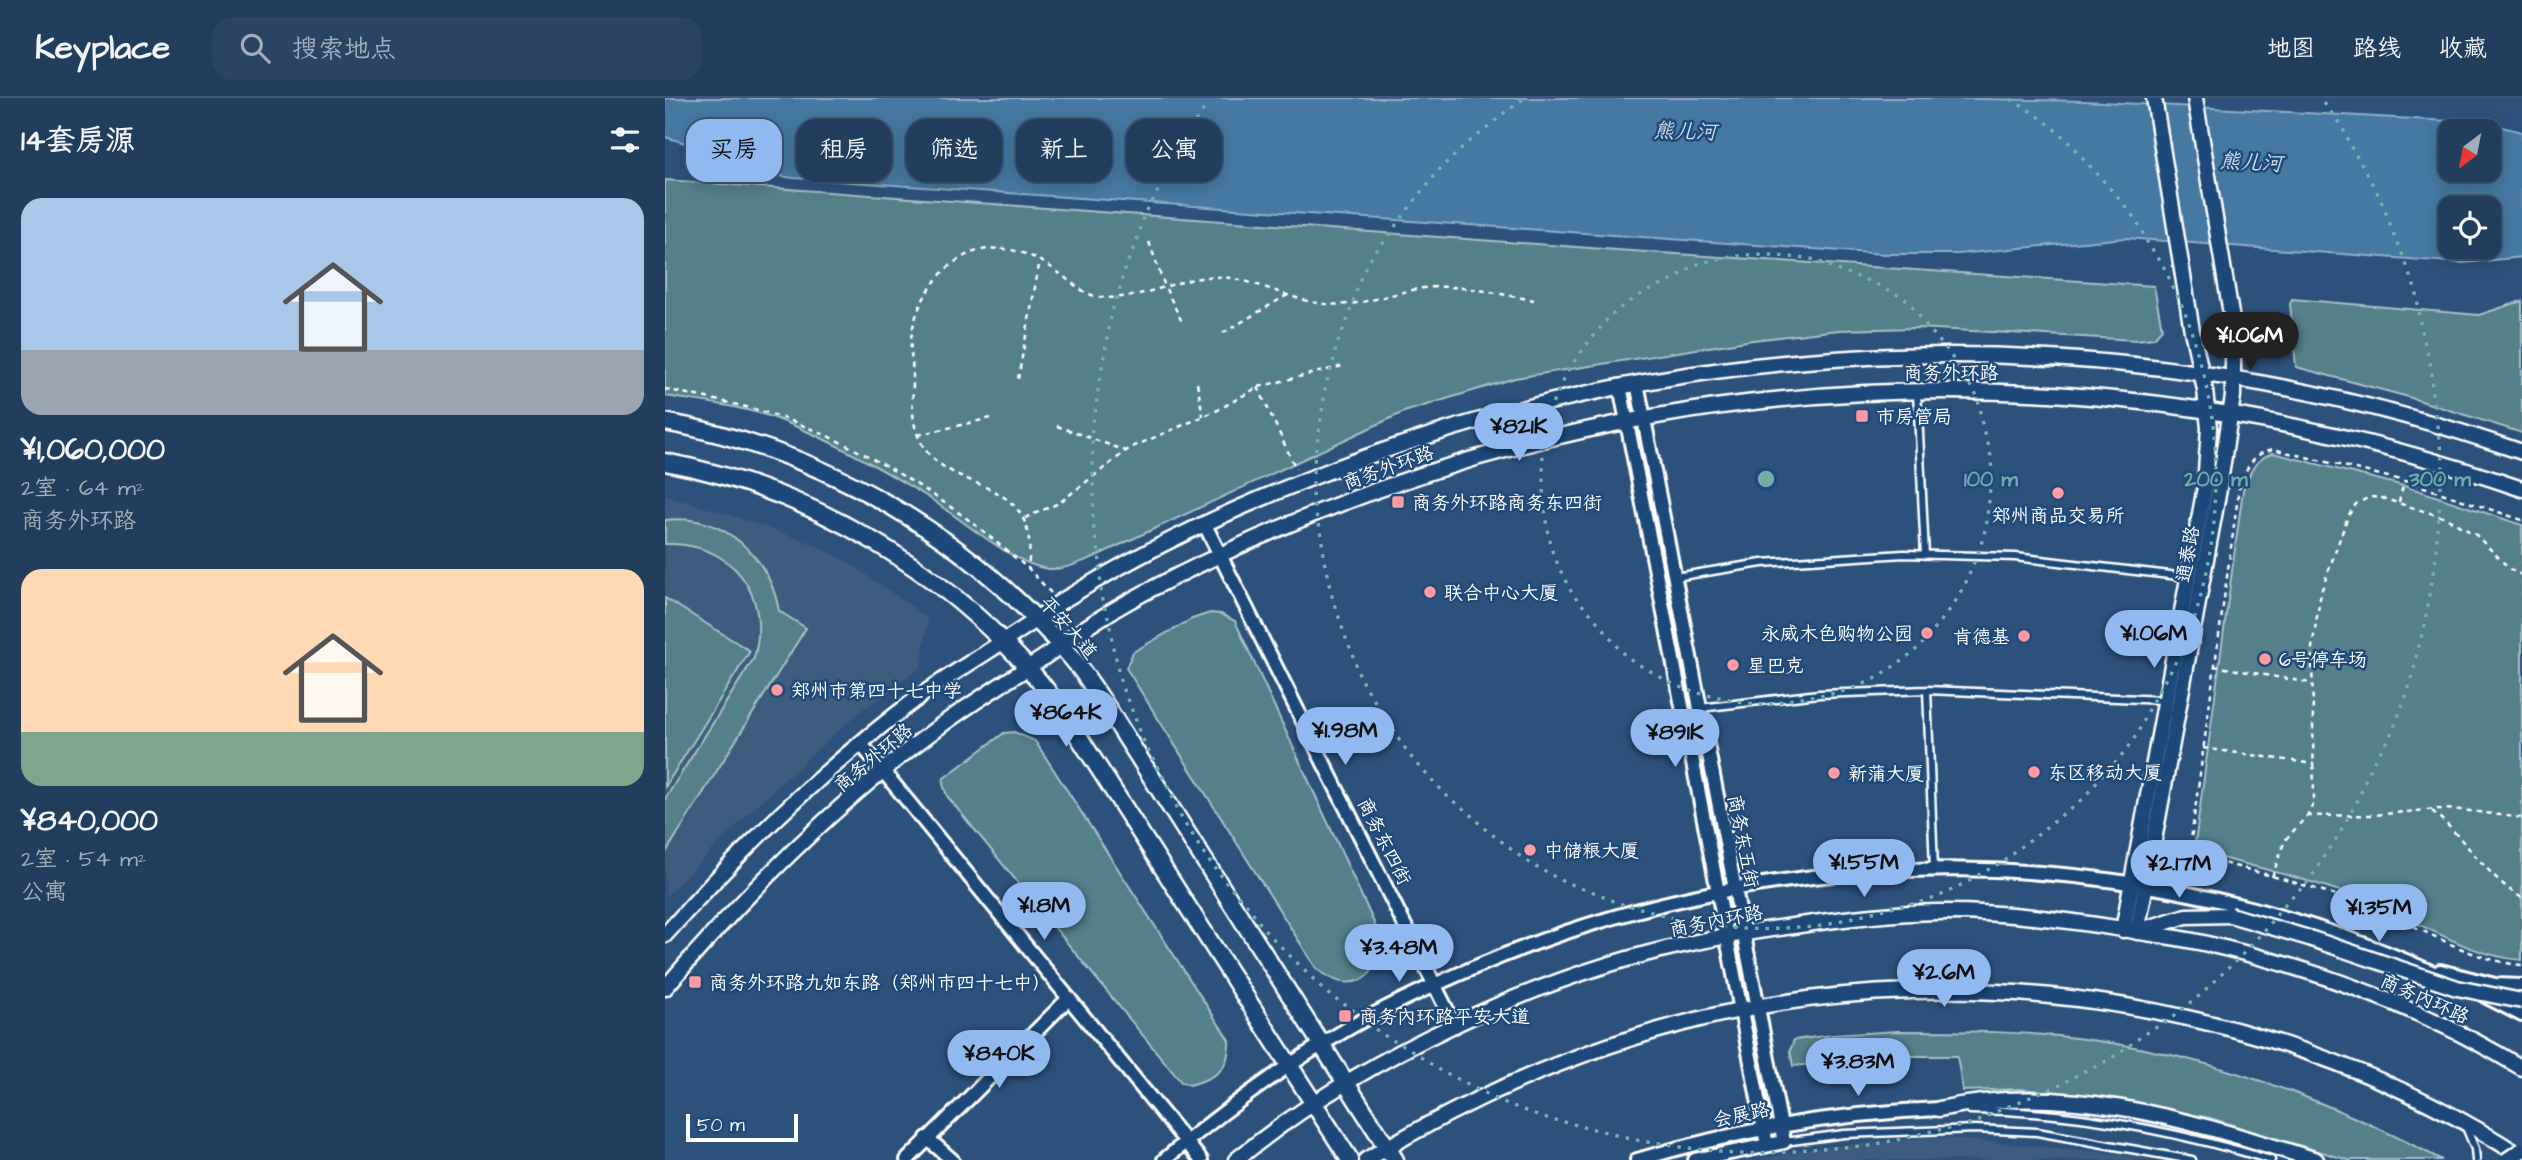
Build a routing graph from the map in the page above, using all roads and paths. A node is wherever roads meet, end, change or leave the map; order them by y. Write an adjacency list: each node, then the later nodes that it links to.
1 (2154, 98): 11 (street, 通泰路)
2 (2195, 98): 13 (street, 通泰路)
3 (1149, 242): 5 (path)
4 (1040, 260): 5 (path); 12 (path); 28 (path)
5 (1165, 287): 6 (path); 8 (path)
6 (1289, 294): 7 (path); 9 (path)
7 (1534, 300)
8 (1182, 322)
9 (1223, 333)
10 (1343, 366): 17 (path)
11 (2201, 374): 13 (street, 商务外环路); 15 (street, 商务外环路); 20 (street, 通泰路)
12 (1018, 379)
13 (2233, 379): 21 (street, 通泰路); 30 (street, 商务外环路)
14 (1197, 383): 22 (path)
15 (1637, 383): 16 (street, 商务外环路); 24 (street, 商务东五街)
16 (1620, 386): 25 (street, 商务东五街); 33 (street, 商务外环路)
17 (1258, 387): 22 (path); 33 (path)
18 (665, 389): 41 (path)
19 (1917, 391): 20 (street, 商务外环路); 24 (street, 商务外环路); 40 (lane)
20 (2207, 411): 21 (street, 商务外环路); 44 (street, 通泰路)
21 (2230, 415): 34 (street, 商务外环路); 64 (street, 通泰路)
22 (1203, 416): 29 (path)
23 (991, 418): 28 (path)
24 (1643, 418): 25 (street, 商务外环路); 43 (street, 商务东五街)
25 (1626, 421): 39 (street, 商务外环路); 66 (street, 商务东五街)
26 (665, 422): 46 (main road, 平安大道)
27 (1056, 426): 29 (path)
28 (918, 435): 36 (path)
29 (1126, 451): 36 (path)
30 (2522, 452)
31 (665, 462): 47 (main road)
32 (2405, 481): 35 (path); 37 (path); 49 (path)
33 (1301, 482): 38 (street, 商务外环路)
34 (2522, 489)
35 (2399, 502): 42 (path); 51 (path)
36 (1025, 518): 41 (path)
37 (2522, 520)
38 (1203, 523): 39 (street, 商务东四街); 45 (street, 商务外环路)
39 (1219, 555): 48 (street, 商务外环路); 74 (street, 商务东四街)
40 (1925, 555): 43 (lane); 44 (lane)
41 (1028, 568): 45 (path)
42 (2522, 575)
43 (1674, 577): 54 (street, 商务东五街)
44 (2189, 577): 53 (street, 通泰路)
45 (1060, 603): 46 (street, 商务外环路)
46 (1037, 619): 47 (street, 商务外环路); 48 (main road, 平安大道)
47 (1003, 641): 50 (main road); 55 (street, 商务外环路)
48 (1061, 646): 50 (street, 商务外环路); 83 (main road, 平安大道)
49 (2214, 666): 51 (path); 56 (path)
50 (1027, 667): 58 (street, 商务外环路); 84 (main road)
51 (2312, 684): 57 (path)
52 (1927, 690): 53 (lane); 54 (lane); 62 (lane)
53 (2166, 700): 64 (street, 通泰路)
54 (1699, 708): 65 (street, 商务东五街)
55 (861, 744): 58 (street); 70 (street, 商务外环路)
56 (2203, 748): 57 (path); 63 (path)
57 (2315, 764): 60 (path)
58 (884, 772): 76 (street, 商务外环路); 77 (street)
59 (2431, 810): 60 (path); 61 (path); 67 (path)
60 (2307, 816): 63 (path)
61 (2522, 818)
62 (1934, 869): 64 (street); 65 (street)
63 (2272, 877): 73 (path)
64 (2139, 884): 68 (street, 通泰路); 72 (street)
65 (1733, 889): 66 (street); 69 (street, 商务东五街)
66 (1716, 892): 71 (street, 商务东五街); 74 (street)
67 (2522, 898)
68 (2130, 931): 69 (street, 商务内环路); 78 (street, bridge); 85 (street, 商务内环路)
69 (1742, 933): 71 (street, 商务内环路); 79 (street, 商务东五街)
70 (665, 935)
71 (1725, 937): 80 (street, 商务东五街); 82 (street, 商务内环路)
72 (2418, 965): 75 (street); 81 (street)
73 (2522, 965)
74 (1436, 984): 82 (street, 商务东四街); 83 (street)
75 (2522, 986)
76 (665, 988)
77 (1069, 998): 92 (street); 93 (street)
78 (2522, 1001)
79 (1757, 1008): 80 (street); 89 (street); 90 (street, 商务东五街)
80 (1740, 1011): 91 (street, 商务东五街); 97 (street)
81 (2522, 1015)
82 (1455, 1026): 86 (street, 商务内环路)
83 (1322, 1044): 84 (street); 86 (main road, 平安大道)
84 (1289, 1065): 87 (main road); 93 (street)
85 (2522, 1068)
86 (1346, 1083): 87 (street, 商务内环路); 97 (main road, 平安大道)
87 (1314, 1104): 103 (street, 商务内环路); 104 (main road)
88 (1939, 1110): 90 (street, 会展路); 109 (lane); 110 (street)
89 (2464, 1122): 98 (street); 111 (lane)
90 (1780, 1125): 91 (street, 会展路); 94 (street, 商务东五街)
91 (1763, 1128): 95 (street, 商务东五街); 106 (street, 会展路)
92 (927, 1138): 99 (street); 100 (street)
93 (1186, 1142): 101 (street); 102 (street)
94 (1784, 1142): 95 (street, 会展路); 108 (lane)
95 (1767, 1145): 107 (street, 会展路)
96 (2522, 1150): 112 (street, bridge)
97 (1391, 1154): 105 (street)
98 (2522, 1157)
99 (907, 1160)
100 (952, 1160)
101 (1164, 1160)
102 (1201, 1160)
103 (1236, 1160)
104 (1350, 1160)
105 (1366, 1160)
106 (1637, 1160)
107 (1695, 1160)
108 (2192, 1160)
109 (2271, 1160)
110 (2316, 1160)
111 (2476, 1160)
112 (2507, 1160)

